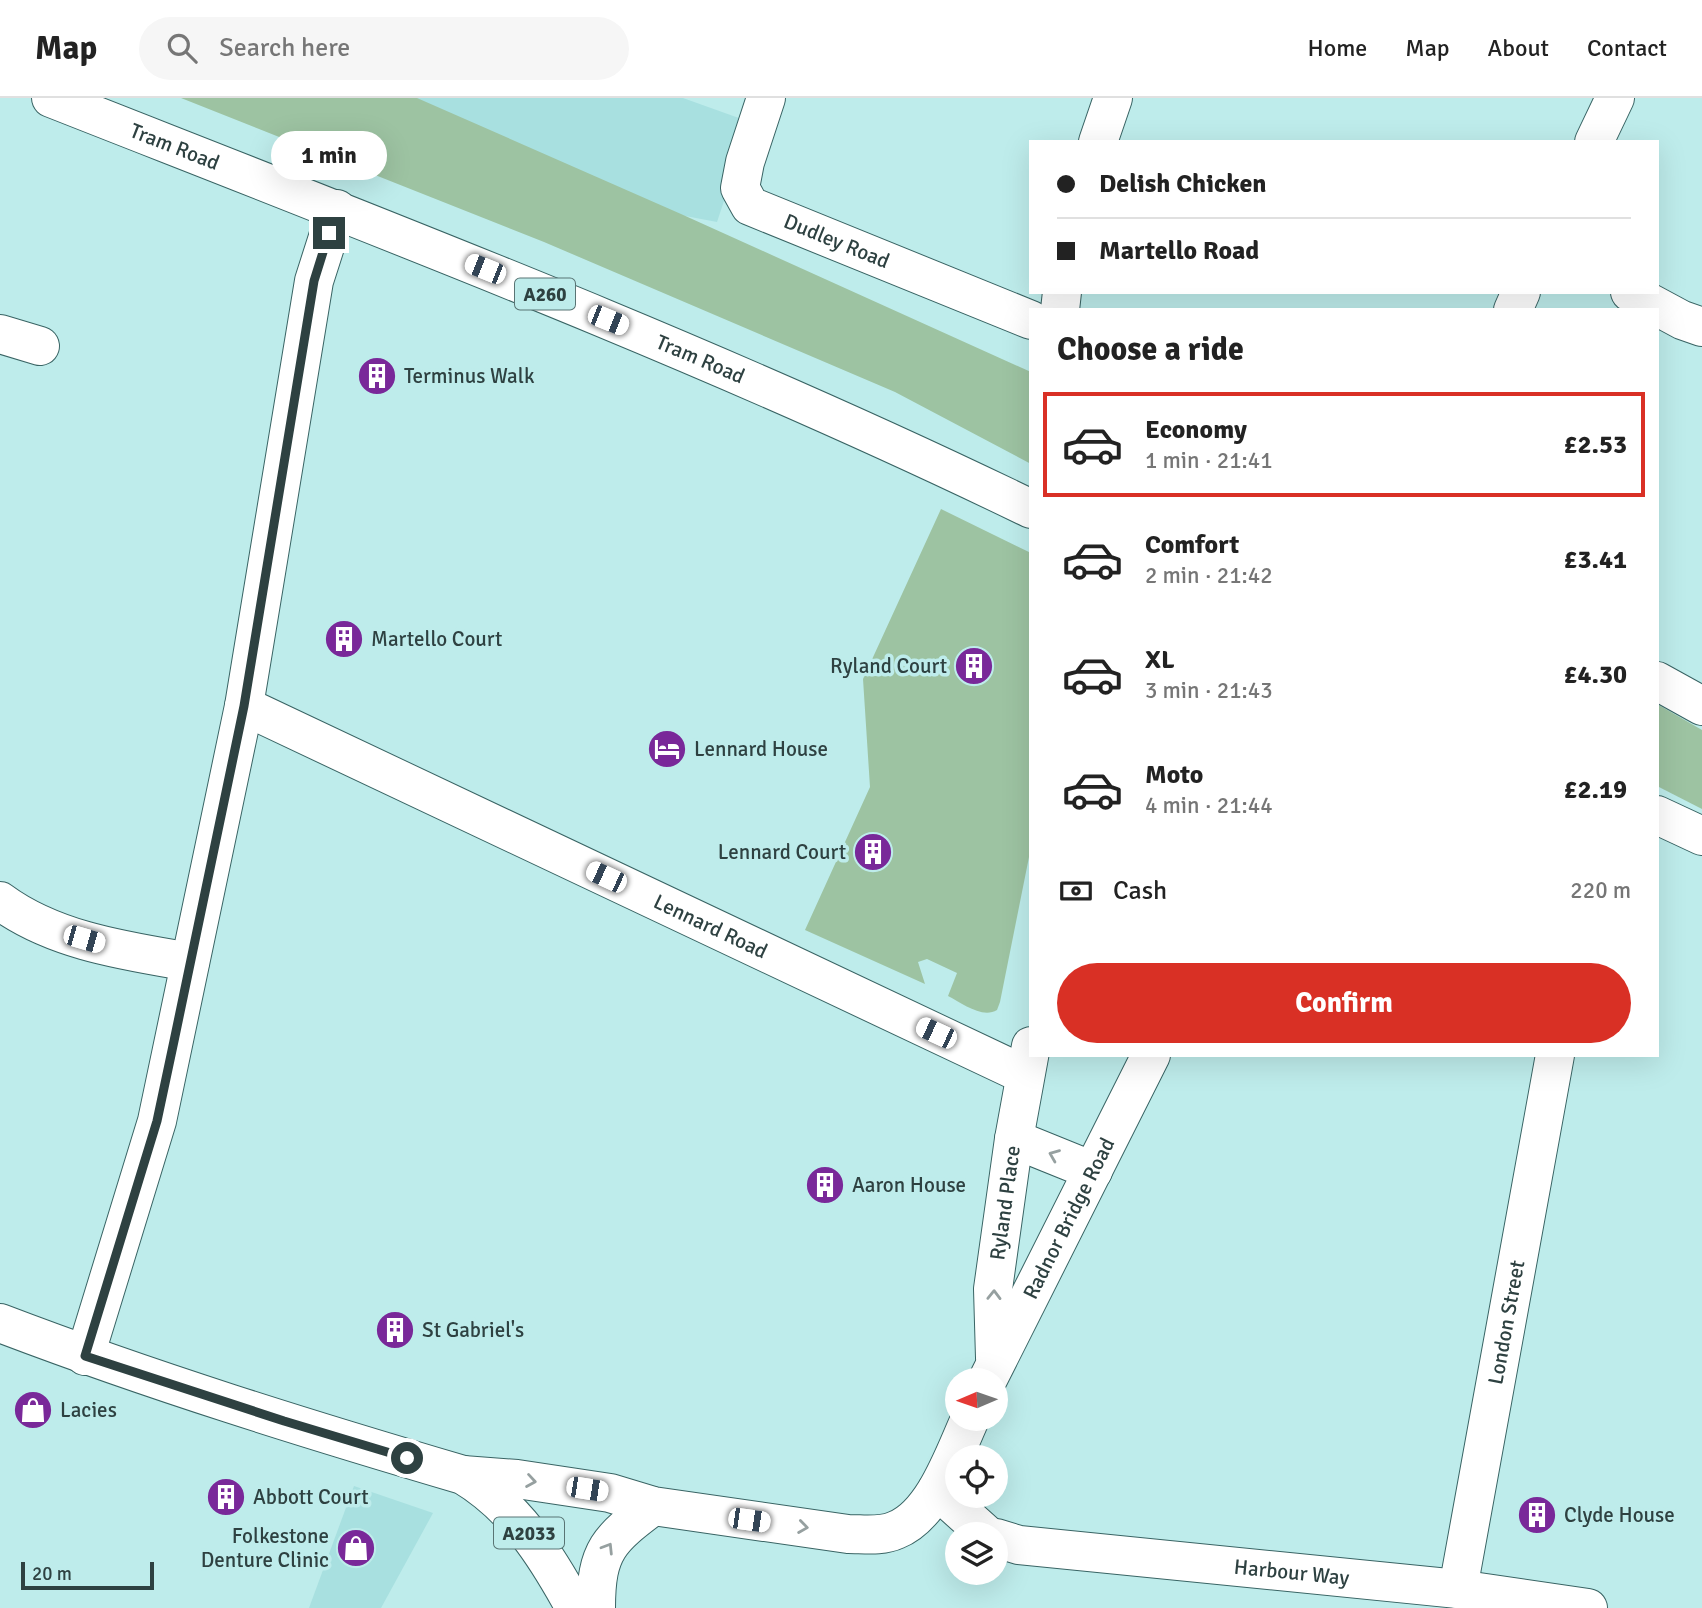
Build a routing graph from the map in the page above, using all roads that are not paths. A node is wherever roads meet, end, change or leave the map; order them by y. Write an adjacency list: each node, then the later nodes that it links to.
1 (51, 98): 7 (street, Tram Road / A260)
2 (766, 98): 9 (street, Dudley Road)
3 (1113, 98): 5 (street)
4 (1615, 98): 6 (street)
5 (1099, 140)
6 (1595, 140)
7 (337, 209): 13 (street, Tram Road / A260); 15 (street)
8 (1634, 294): 10 (street)
9 (1029, 319)
10 (1702, 327)
11 (0, 334): 12 (street)
12 (40, 346)
13 (1029, 508)
14 (1659, 682): 16 (street)
15 (244, 706): 20 (street); 23 (street, Lennard Road)
16 (1702, 706)
17 (1659, 816): 18 (street)
18 (1702, 836)
19 (0, 901): 20 (street)
20 (190, 962): 27 (street)
21 (1150, 1057): 25 (street, Radnor Bridge Road)
22 (1555, 1057): 36 (street, London Street)
23 (1028, 1060): 24 (street, Ryland Place)
24 (1014, 1139): 25 (street, one-way to 24); 28 (street, Ryland Place, one-way to 24)
25 (1093, 1171): 29 (street, Radnor Bridge Road)
26 (0, 1324): 27 (street, A2033)
27 (85, 1356): 31 (street, A2033)
28 (991, 1368)
29 (993, 1368)
30 (964, 1432): 32 (street)
31 (463, 1475): 33 (street, one-way to 33); 37 (street, A2033)
32 (937, 1490): 33 (street, one-way to 32); 34 (street)
33 (653, 1506): 38 (street, one-way to 33)
34 (973, 1522)
35 (1008, 1542): 36 (street, Harbour Way)
36 (1458, 1589): 39 (street, Harbour Way)
37 (575, 1608)
38 (596, 1608)
39 (1588, 1608)

